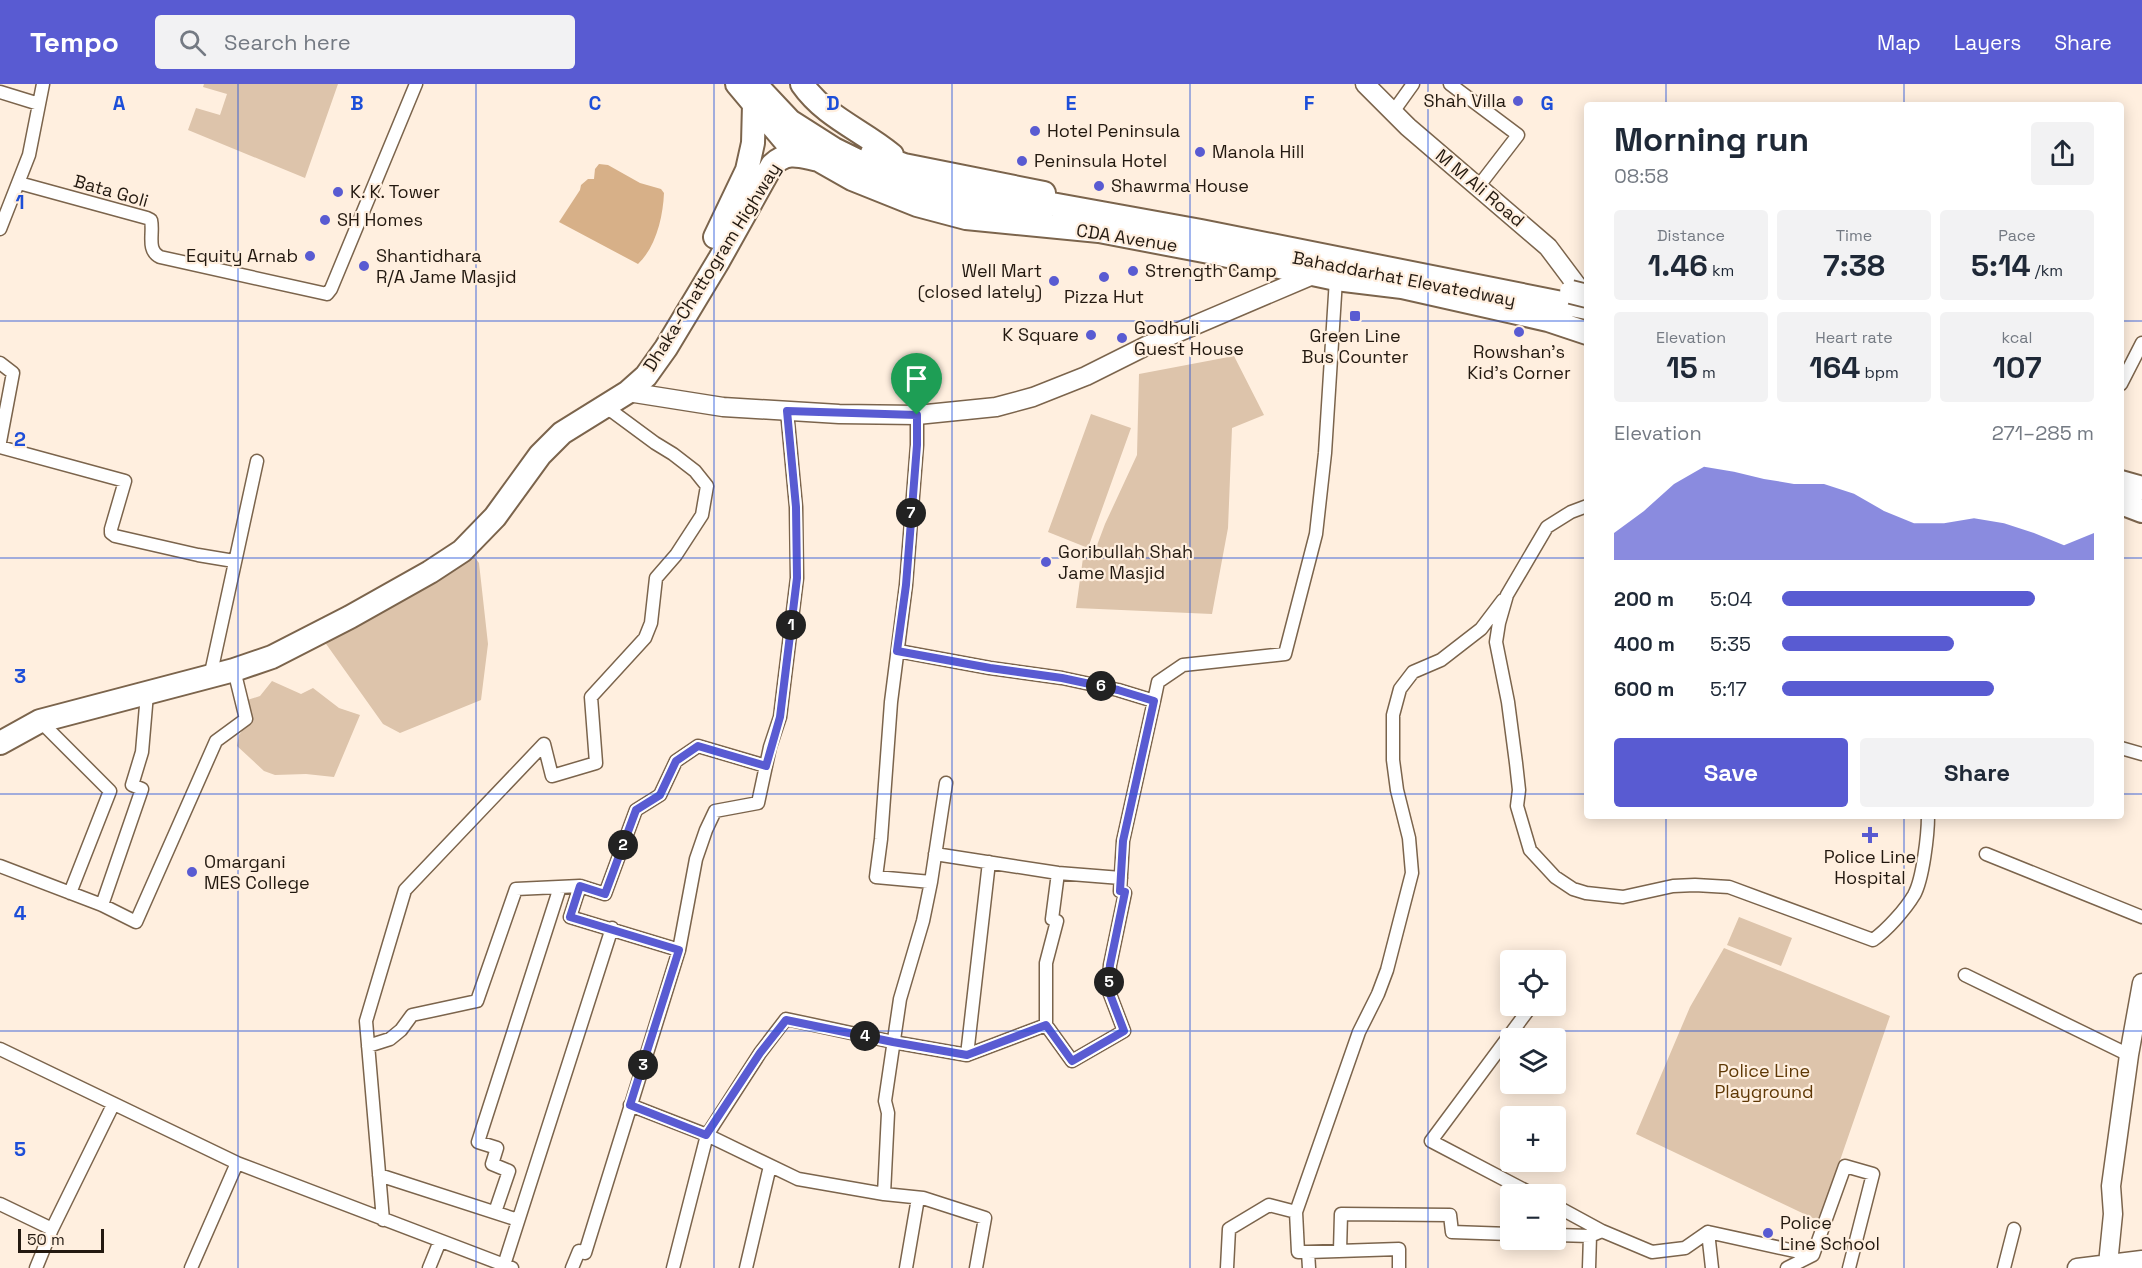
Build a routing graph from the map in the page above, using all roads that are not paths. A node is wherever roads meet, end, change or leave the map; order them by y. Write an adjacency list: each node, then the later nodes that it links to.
1 (43, 84): 12 (street)
2 (416, 84): 16 (street, Bata Goli)
3 (737, 84): 11 (highway, CDA Avenue)
4 (765, 84): 22 (highway, Bahaddarhat Elevatedway)
5 (776, 84): 15 (highway, CDA Avenue)
6 (802, 84): 15 (highway)
7 (1365, 84): 13 (street, M M Ali Road)
8 (1413, 84): 13 (street)
9 (1450, 84): 17 (street)
10 (0, 92): 12 (street)
11 (754, 94): 14 (highway, CDA Avenue); 23 (highway, Bahaddarhat Elevatedway); 47 (highway)
12 (39, 104): 16 (street)
13 (1393, 112): 17 (street, M M Ali Road)
14 (819, 160): 20 (highway, CDA Avenue); 28 (highway, Dhaka-Chattogram Highway)
15 (904, 165): 21 (highway, CDA Avenue)
16 (19, 183): 19 (street)
17 (1478, 187): 21 (street, M M Ali Road)
18 (1205, 218): 21 (highway)
19 (0, 230)
20 (1326, 276): 24 (highway, CDA Avenue); 31 (street); 49 (street)
21 (1583, 297)
22 (1584, 307)
23 (1584, 316)
24 (1584, 332)
25 (2142, 343): 27 (street)
26 (0, 363): 32 (street)
27 (2124, 378)
28 (628, 392): 29 (highway, Dhaka-Chattogram Highway); 30 (street)
29 (604, 408): 47 (highway, Dhaka-Chattogram Highway); 77 (street)
30 (787, 411): 31 (street); 55 (street)
31 (917, 415): 46 (street)
32 (0, 442)
33 (0, 447): 44 (street)
34 (257, 461): 44 (street)
35 (2124, 483): 36 (highway)
36 (2142, 488)
37 (2124, 493): 38 (highway)
38 (2142, 499)
39 (2124, 504): 41 (highway)
40 (1584, 507): 45 (street)
41 (2142, 511)
42 (2124, 517): 43 (highway)
43 (2142, 523)
44 (234, 561): 47 (street)
45 (1508, 595): 57 (street); 93 (street)
46 (897, 651): 49 (street); 64 (street)
47 (220, 671): 48 (highway, Dhaka-Chattogram Highway); 51 (highway); 68 (street)
48 (147, 694): 50 (highway, Dhaka-Chattogram Highway); 68 (street)
49 (1154, 701): 63 (street)
50 (40, 721): 52 (highway, Dhaka-Chattogram Highway); 67 (street)
51 (0, 731)
52 (0, 743)
53 (2124, 749): 54 (street)
54 (2142, 754)
55 (766, 766): 65 (street); 71 (street)
56 (946, 783): 58 (street)
57 (1928, 819)
58 (935, 854): 60 (street); 64 (street)
59 (1986, 854): 69 (street)
60 (989, 862): 62 (street); 80 (street)
61 (0, 866): 67 (street)
62 (1058, 873): 63 (street); 75 (street)
63 (1121, 878): 75 (street)
64 (930, 882): 76 (street)
65 (580, 886): 66 (street); 70 (street)
66 (560, 887): 77 (street); 92 (street)
67 (70, 893): 68 (street)
68 (102, 905)
69 (2142, 917)
70 (612, 928): 71 (street); 95 (street)
71 (679, 950): 82 (street)
72 (1965, 975): 78 (street)
73 (2142, 983): 78 (street)
74 (1524, 1016): 87 (street)
75 (1046, 1025): 80 (street)
76 (893, 1042): 80 (street); 83 (street); 88 (street)
77 (368, 1046): 86 (street)
78 (2134, 1047): 108 (street)
79 (0, 1049): 81 (street)
80 (967, 1055)
81 (113, 1105): 84 (street); 96 (street)
82 (630, 1105): 83 (street); 113 (street)
83 (706, 1135): 85 (street); 114 (street)
84 (237, 1163): 94 (street); 111 (street)
85 (770, 1166): 88 (street); 115 (street)
86 (379, 1175): 92 (street); 94 (street)
87 (1513, 1184)
88 (884, 1194): 89 (street)
89 (918, 1198): 116 (street); 117 (street)
90 (0, 1204): 96 (street)
91 (1566, 1211): 98 (street)
92 (495, 1212): 95 (street)
93 (1296, 1212): 105 (street); 118 (street)
94 (383, 1220): 103 (street)
95 (518, 1220): 109 (street)
96 (52, 1229): 110 (street)
97 (2014, 1229): 125 (street)
98 (1602, 1231): 99 (street); 102 (street)
99 (1708, 1232): 106 (street); 122 (street)
100 (1500, 1234): 104 (street)
101 (1566, 1235): 102 (street)
102 (1590, 1236): 121 (street)
103 (440, 1241): 109 (street); 112 (street)
104 (1340, 1251): 105 (street); 120 (street)
105 (1308, 1252): 119 (street)
106 (1813, 1255): 123 (street); 124 (street)
107 (2142, 1260): 108 (street)
108 (2108, 1266): 126 (street)
109 (508, 1267)
110 (36, 1268)
111 (190, 1268)
112 (429, 1268)
113 (572, 1268)
114 (674, 1268)
115 (746, 1268)
116 (906, 1268)
117 (976, 1268)
118 (1227, 1268)
119 (1309, 1268)
120 (1399, 1268)
121 (1589, 1268)
122 (1712, 1268)
123 (1787, 1268)
124 (1848, 1268)
125 (2004, 1268)
126 (2077, 1268)

